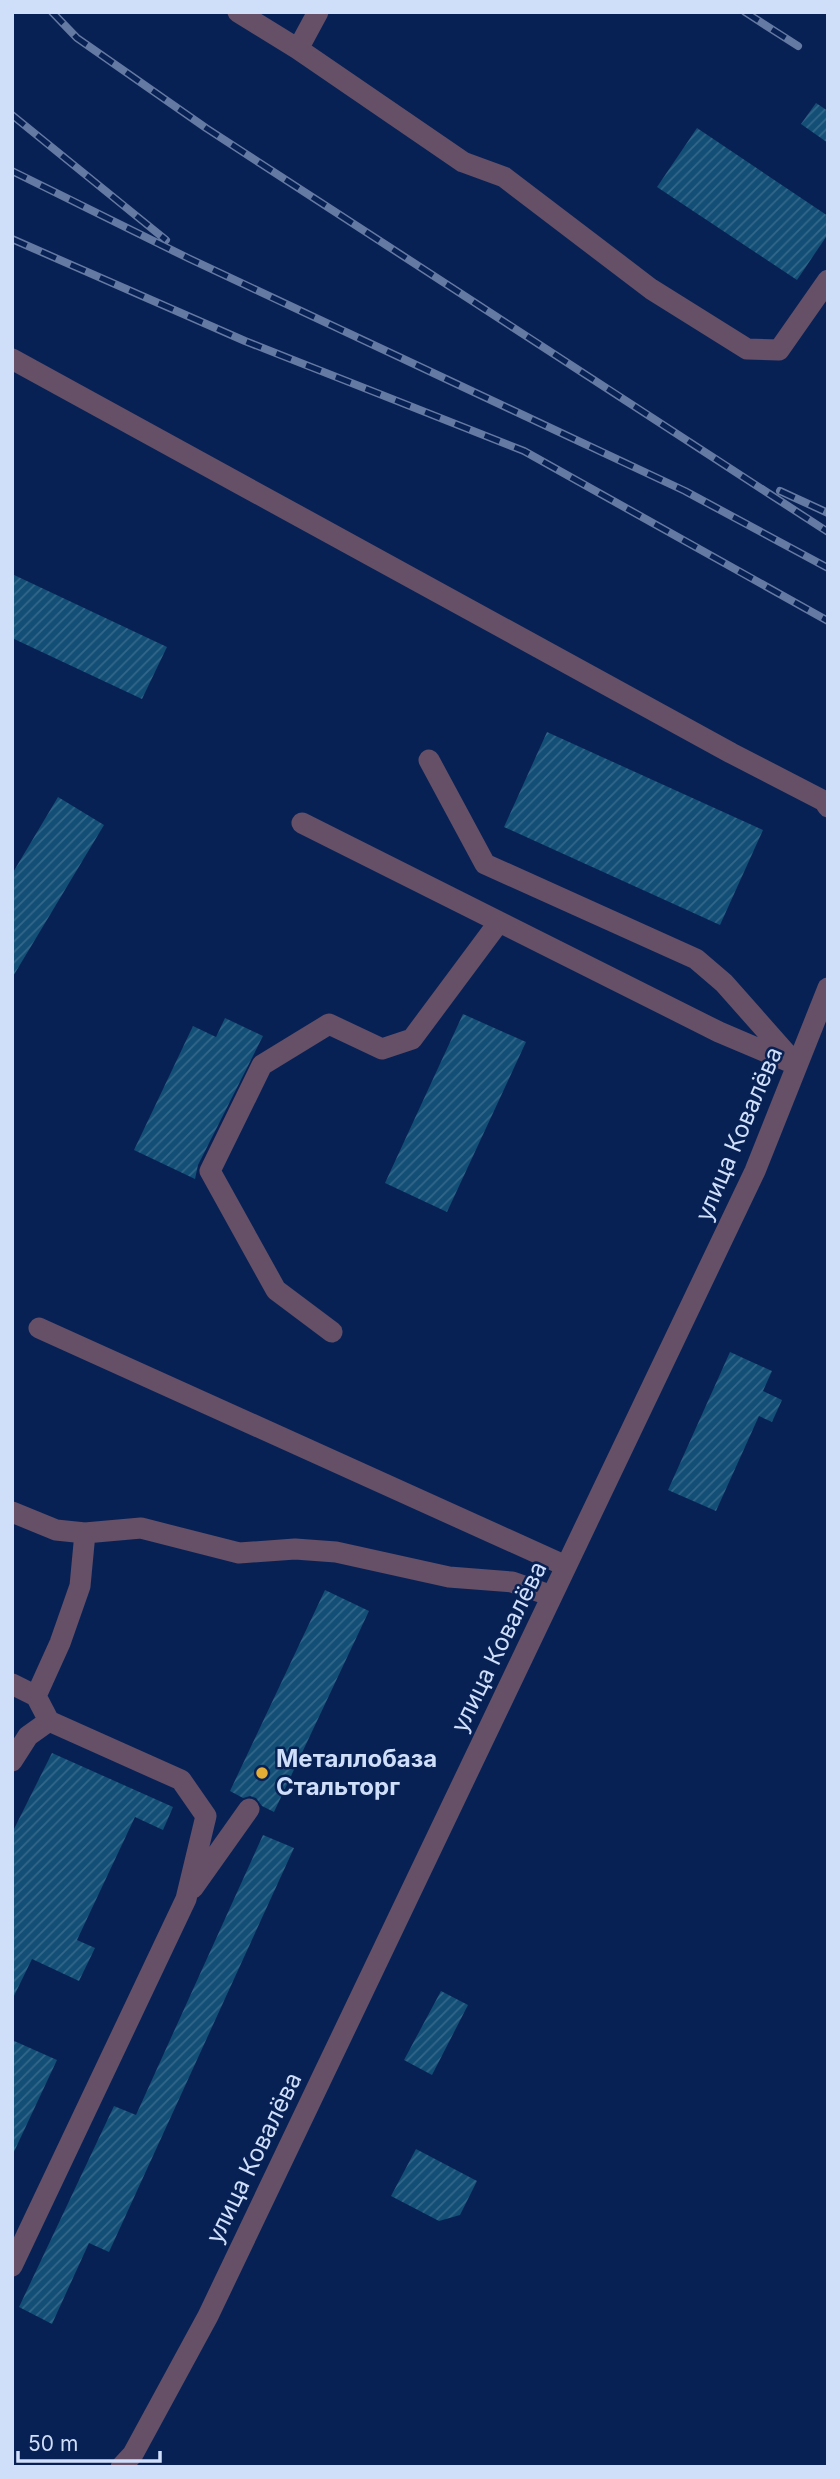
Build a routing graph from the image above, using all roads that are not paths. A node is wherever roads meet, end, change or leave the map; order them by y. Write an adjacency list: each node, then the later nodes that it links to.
1 (238, 12): 3 (street)
2 (318, 12): 3 (street)
3 (298, 49): 4 (street)
4 (828, 280)
5 (12, 359): 7 (street)
6 (429, 760): 11 (street)
7 (828, 807)
8 (302, 823): 9 (street)
9 (499, 922): 11 (street); 13 (street)
10 (828, 988): 11 (street, улица Ковалёва)
11 (797, 1065): 16 (street, улица Ковалёва)
12 (39, 1328): 16 (street)
13 (332, 1332)
14 (12, 1513): 15 (street)
15 (85, 1533): 17 (street); 19 (street)
16 (566, 1566): 17 (street, улица Ковалёва)
17 (552, 1596): 25 (street, улица Ковалёва)
18 (12, 1684): 19 (street)
19 (36, 1696): 20 (street)
20 (49, 1721): 21 (street); 23 (street)
21 (12, 1761)
22 (249, 1809): 23 (street)
23 (186, 1899): 24 (street)
24 (12, 2266)
25 (121, 2467)

